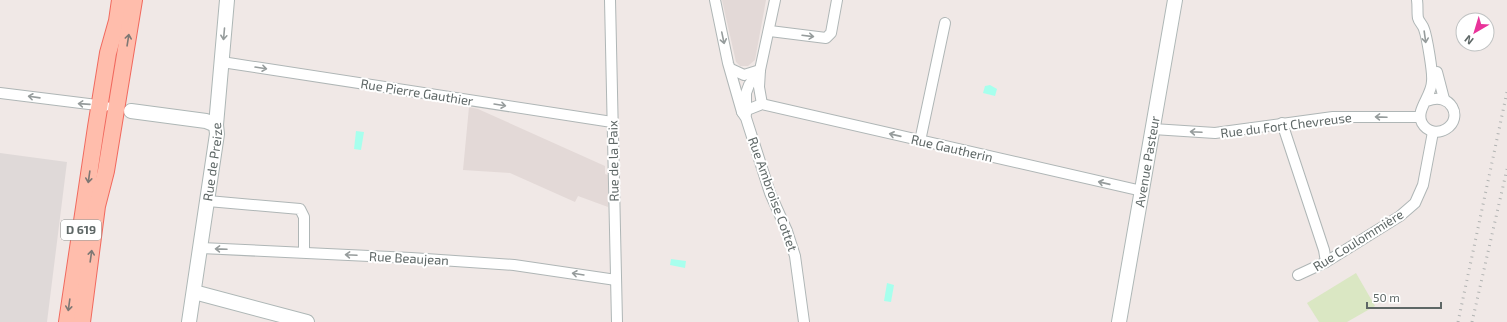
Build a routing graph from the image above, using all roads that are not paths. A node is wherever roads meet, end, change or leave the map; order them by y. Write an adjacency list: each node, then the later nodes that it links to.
1 (120, 0): 20 (main road, D 619)
2 (134, 0): 21 (main road, D 619, one-way to 2)
3 (227, 0): 13 (street, Rue de Preize, one-way to 13)
4 (610, 0): 24 (street, Rue de la Paix)
5 (715, 0): 14 (street, Rue Ambroise Cottet, one-way to 14)
6 (775, 0): 11 (street)
7 (837, 0): 11 (street, one-way to 7)
8 (1175, 0): 27 (street, Avenue Pasteur)
9 (1417, 0): 18 (street, one-way to 18)
10 (945, 23): 29 (street)
11 (770, 31): 15 (street)
12 (1434, 48): 17 (street)
13 (222, 62): 24 (street, Rue Pierre Gauthier, one-way to 24); 26 (street, Rue de Preize)
14 (731, 69): 15 (street); 22 (street, Rue Ambroise Cottet)
15 (760, 70): 19 (street); 22 (street)
16 (0, 93): 20 (street, one-way to 16)
17 (1444, 99): 18 (street); 28 (street)
18 (1427, 101): 23 (street)
19 (762, 104): 22 (street); 29 (street, Rue Gautherin, one-way to 19)
20 (100, 105): 21 (street); 38 (main road, D 619, one-way to 38)
21 (124, 110): 26 (street); 39 (main road, D 619, one-way to 21)
22 (745, 113): 43 (street, Rue Ambroise Cottet)
23 (1420, 117): 25 (street, Rue du Fort Chevreuse, one-way to 25); 28 (street)
24 (612, 122): 36 (street, Rue de la Paix)
25 (1282, 123): 27 (street, Rue du Fort Chevreuse, one-way to 27); 34 (street)
26 (216, 125): 31 (street, Rue de Preize)
27 (1153, 129): 30 (street, Avenue Pasteur)
28 (1434, 132): 34 (street, Rue Coulommière)
29 (920, 141): 30 (street, Rue Gautherin, one-way to 29)
30 (1142, 191): 44 (street, Avenue Pasteur)
31 (208, 201): 32 (street, Rue de Preize); 33 (street)
32 (201, 248): 33 (street, Rue Beaujean, one-way to 32); 37 (street, Rue de Preize)
33 (304, 252): 36 (street, Rue Beaujean, one-way to 33)
34 (1326, 262): 35 (street, Rue Coulommière)
35 (1298, 275)
36 (616, 280): 42 (street, Rue de la Paix)
37 (194, 292): 40 (street, Rue de Preize); 41 (street)
38 (67, 322)
39 (82, 322)
40 (189, 322)
41 (307, 322)
42 (617, 322)
43 (804, 322)
44 (1119, 322)

